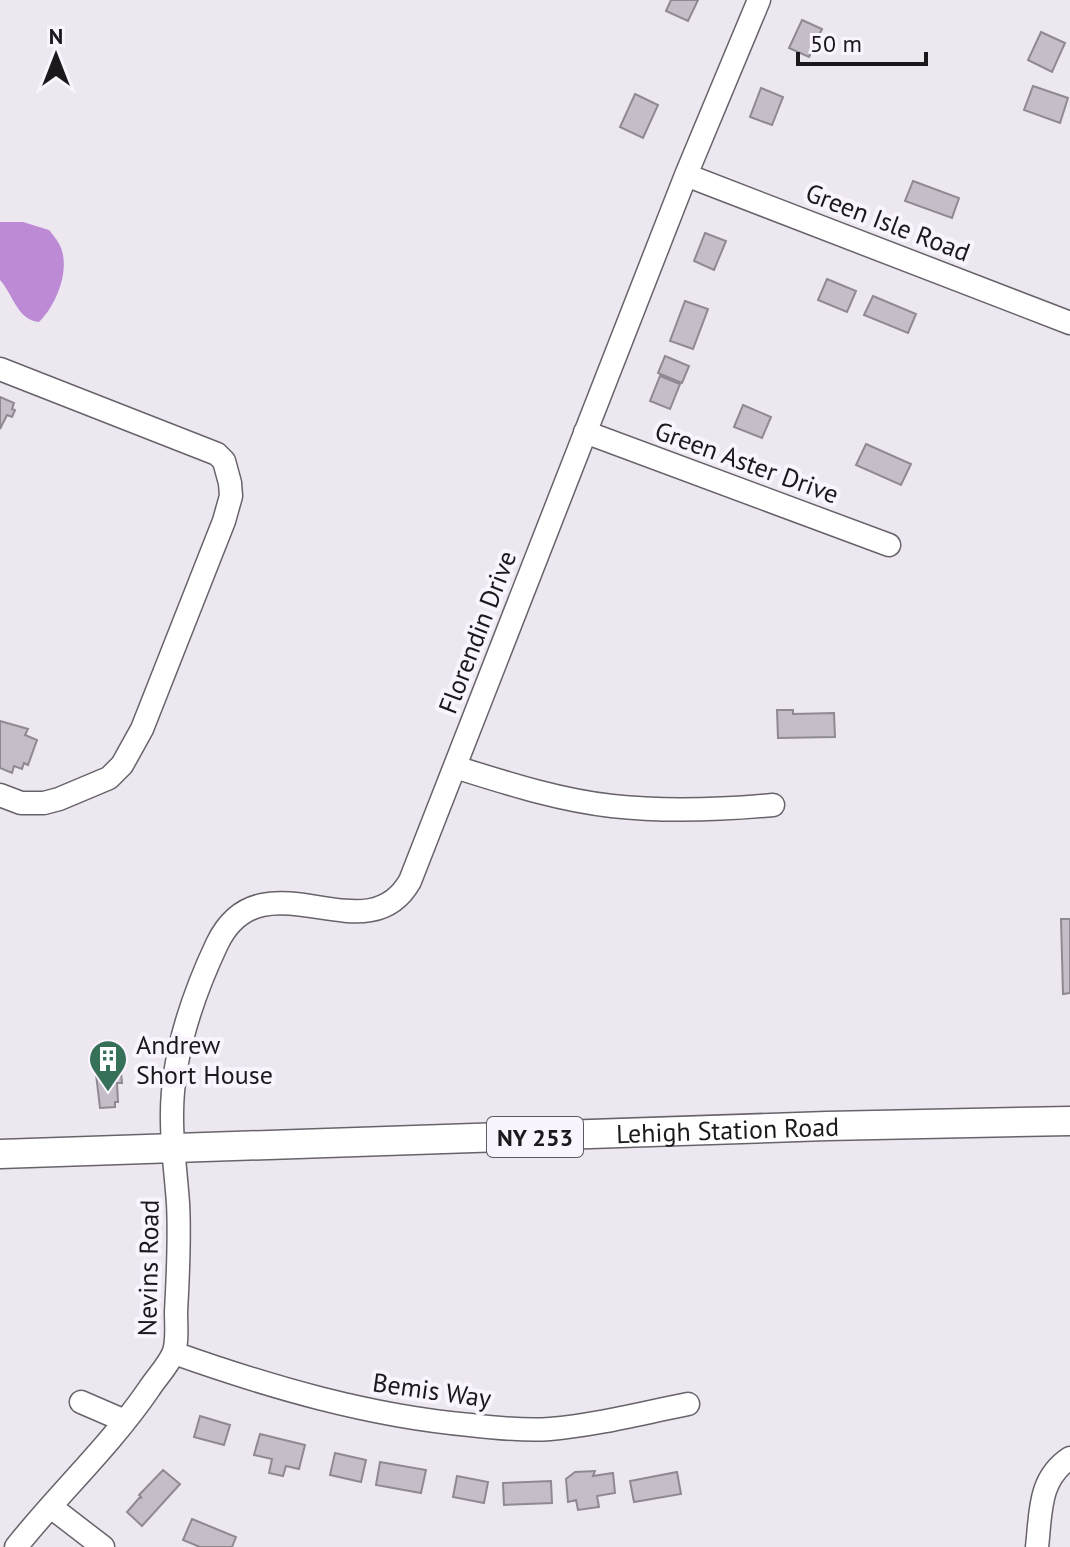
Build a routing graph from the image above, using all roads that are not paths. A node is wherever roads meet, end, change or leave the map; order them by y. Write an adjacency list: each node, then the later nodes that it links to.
1 (759, 0): 2 (street, Florendin Drive)
2 (686, 175): 3 (street, Green Isle Road); 5 (street, Florendin Drive)
3 (1070, 323)
4 (0, 369): 8 (street)
5 (585, 432): 6 (street, Green Aster Drive); 7 (street, Florendin Drive)
6 (889, 545)
7 (455, 767): 9 (street); 11 (street, Florendin Drive)
8 (0, 795)
9 (773, 805)
10 (1070, 1121): 11 (main road, Lehigh Station Road / NY 253)
11 (174, 1148): 12 (main road, Lehigh Station Road / NY 253); 13 (street, Nevins Road)
12 (0, 1154)
13 (174, 1353): 15 (street, Bemis Way); 16 (street, Nevins Road)
14 (81, 1402): 16 (street)
15 (688, 1404)
16 (125, 1421): 18 (street, Nevins Road)
17 (1070, 1458): 21 (street)
18 (51, 1507): 19 (street, Nevins Road); 20 (street)
19 (16, 1547)
20 (103, 1547)
21 (1037, 1547)

